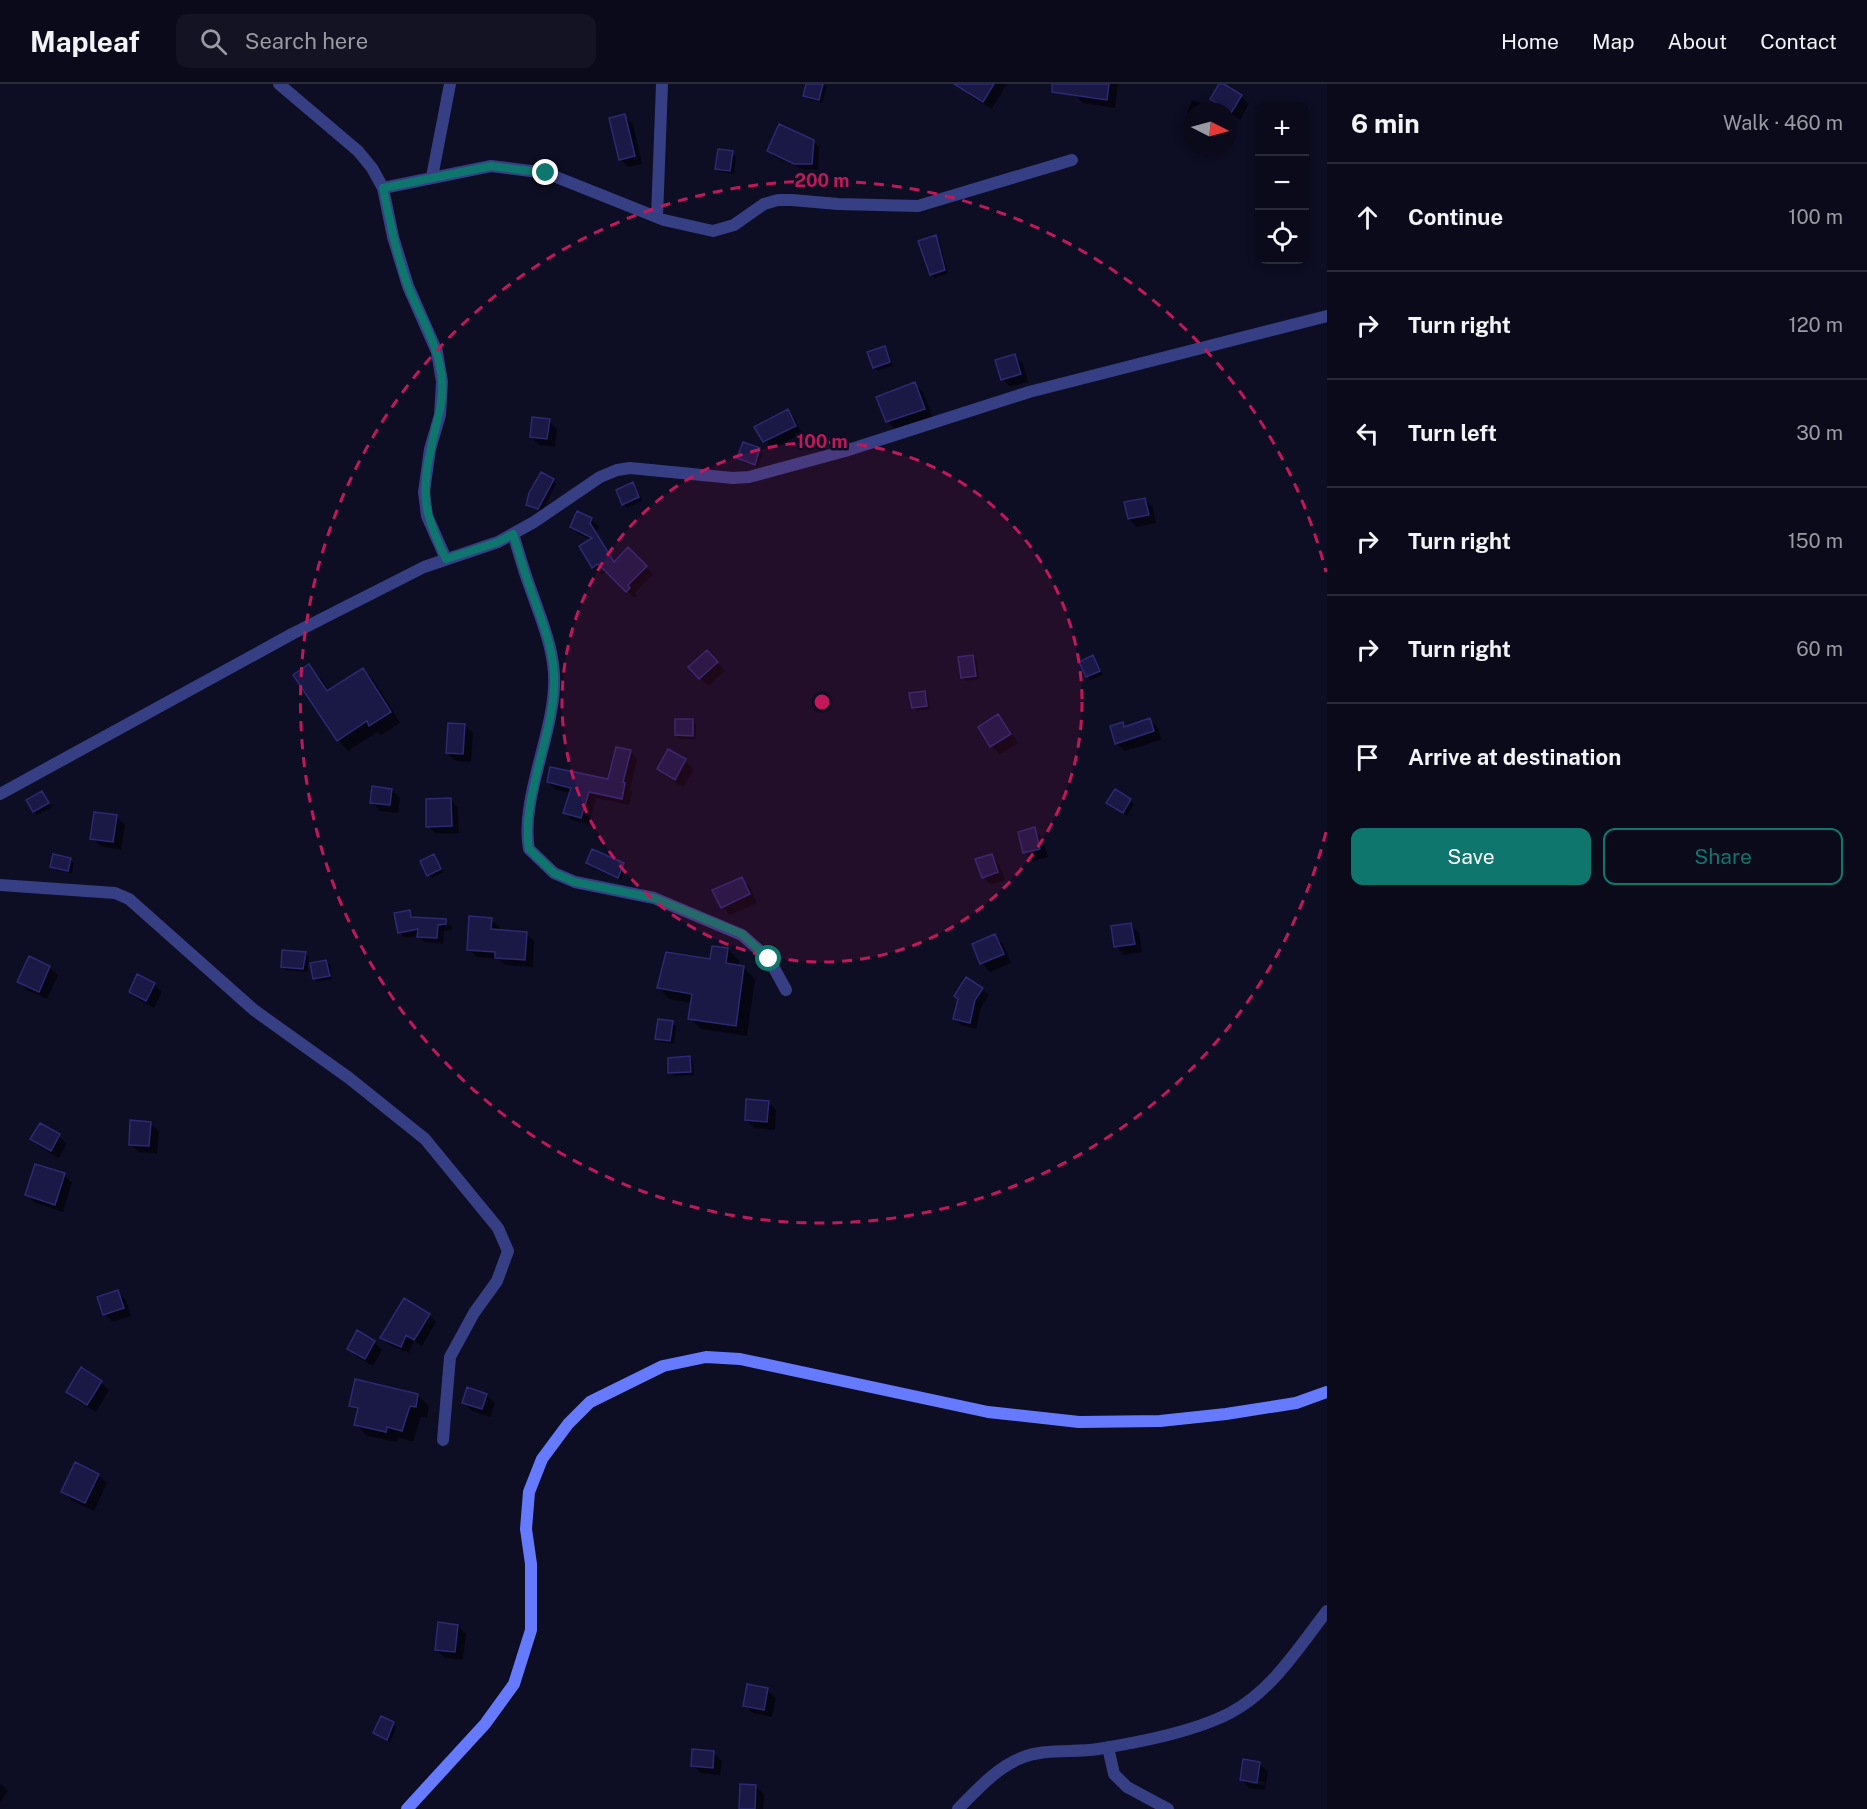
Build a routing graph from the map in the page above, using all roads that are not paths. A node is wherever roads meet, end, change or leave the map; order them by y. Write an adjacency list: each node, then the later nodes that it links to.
1 (279, 84): 6 (street)
2 (450, 84): 5 (street)
3 (662, 84): 7 (street)
4 (1072, 160): 7 (street)
5 (432, 177): 6 (street); 7 (street)
6 (383, 188): 10 (street)
7 (657, 217)
8 (1327, 316): 9 (street)
9 (513, 534): 10 (street); 13 (street)
10 (446, 559): 11 (street)
11 (0, 794)
12 (0, 885): 15 (street)
13 (786, 990)
14 (1327, 1392): 18 (main road)
15 (443, 1440)
16 (1327, 1611): 17 (street)
17 (1108, 1747): 19 (street); 20 (street)
18 (408, 1809)
19 (957, 1809)
20 (1168, 1809)

